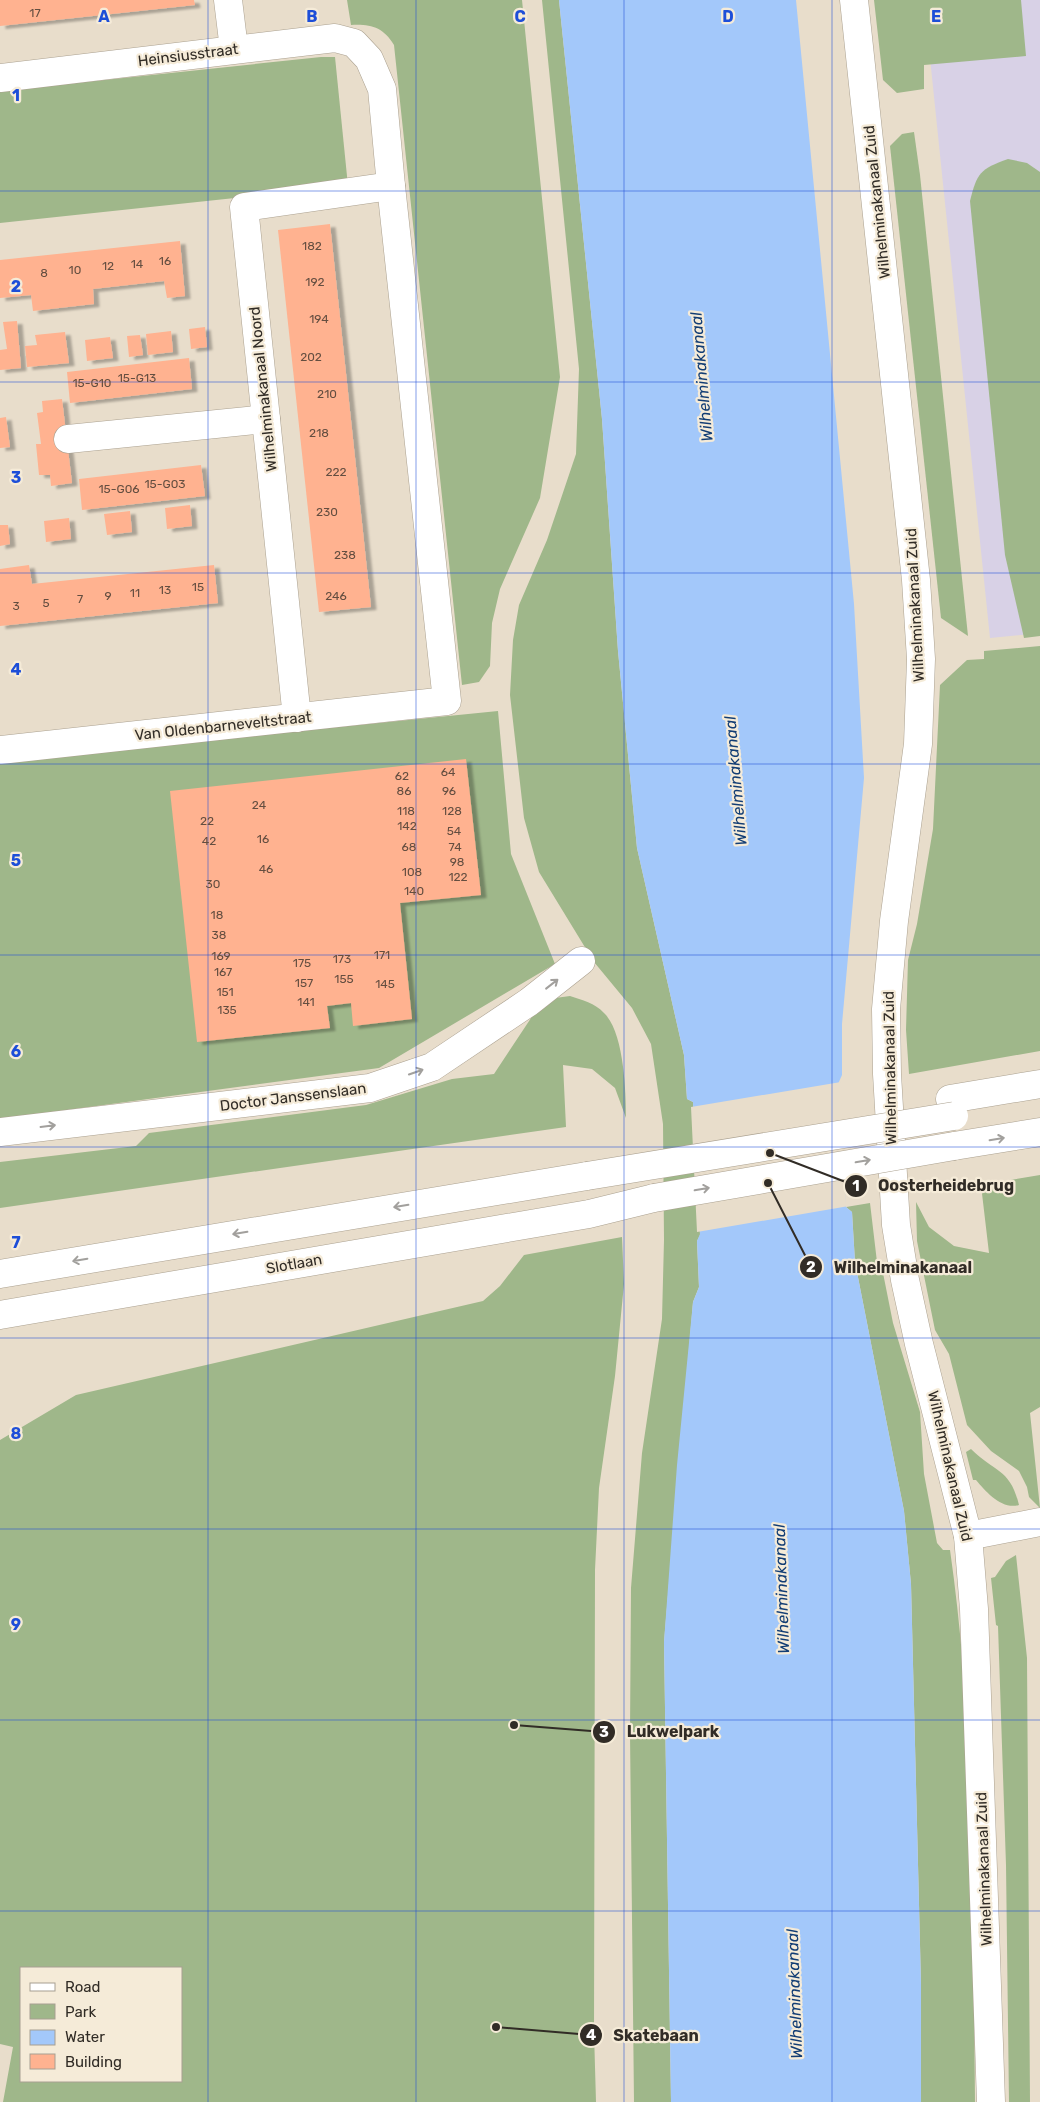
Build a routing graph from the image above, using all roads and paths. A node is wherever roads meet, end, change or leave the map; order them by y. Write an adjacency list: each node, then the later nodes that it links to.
1 (228, 0): 3 (street)
2 (854, 0): 22 (street, Wilhelminakanaal Zuid)
3 (234, 49): 4 (street, Heinsiusstraat); 5 (street, Heinsiusstraat)
4 (0, 78)
5 (391, 186): 6 (street, Wilhelminakanaal Noord); 8 (street, Van Oldenbarneveltstraat)
6 (266, 419): 7 (street); 8 (street, Wilhelminakanaal Noord)
7 (68, 440)
8 (297, 718): 9 (street, Van Oldenbarneveltstraat)
9 (0, 750)
10 (581, 961): 14 (street, Doctor Janssenslaan, one-way to 10)
11 (1040, 1084): 13 (street)
12 (1040, 1101): 13 (street)
13 (952, 1107): 16 (street)
14 (0, 1132)
15 (1040, 1132): 16 (street, one-way to 15, bridge)
16 (588, 1188): 17 (street); 18 (street, one-way to 18); 19 (street, Slotlaan); 20 (street, Slotlaan)
17 (0, 1256)
18 (0, 1274)
19 (0, 1297)
20 (0, 1315)
21 (1040, 1522): 22 (street)
22 (968, 1536): 23 (street, Wilhelminakanaal Zuid)
23 (991, 2102)

